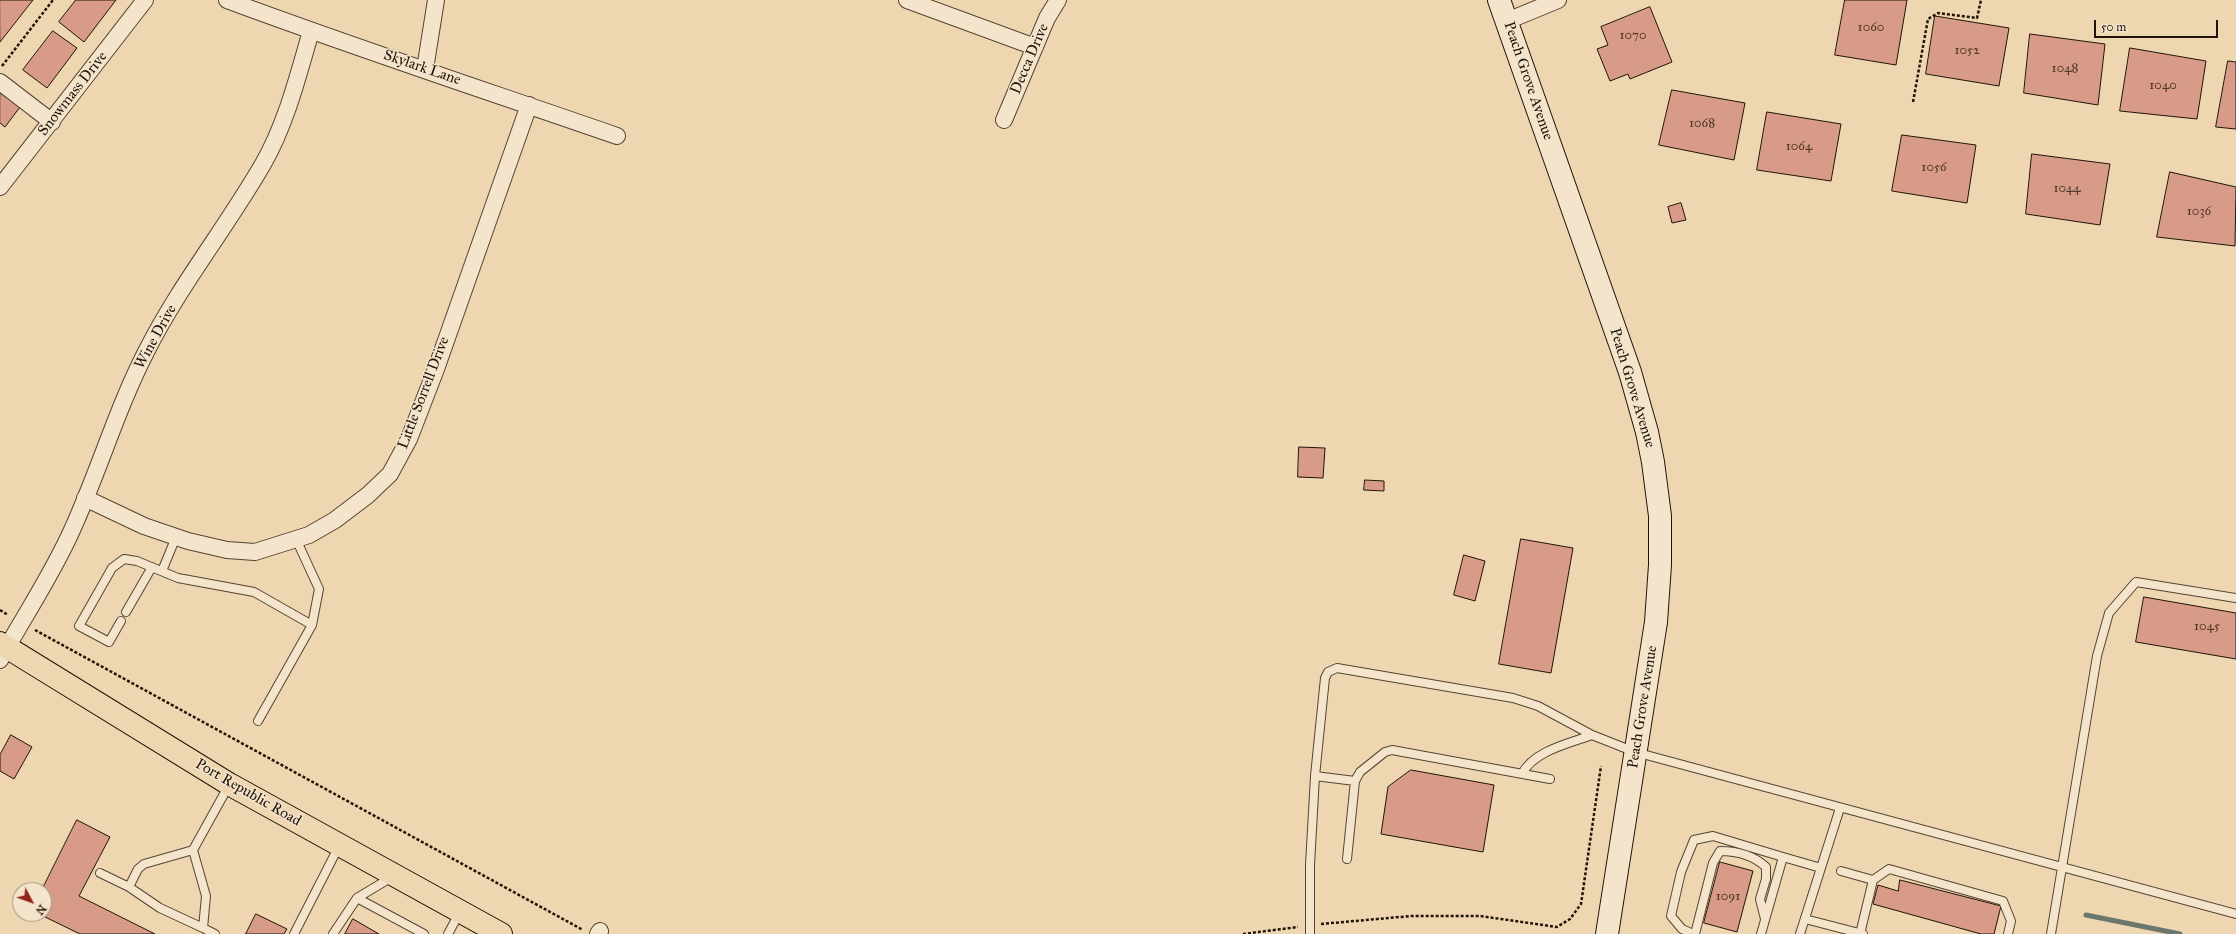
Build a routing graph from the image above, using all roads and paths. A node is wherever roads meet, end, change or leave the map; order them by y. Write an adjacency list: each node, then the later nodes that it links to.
1 (53, 0): 14 (path)
2 (145, 0): 18 (street, Snowmass Drive)
3 (227, 0): 11 (street, Skylark Lane)
4 (436, 0): 13 (street)
5 (907, 0): 12 (street)
6 (1058, 0): 12 (street, Decca Drive)
7 (1500, 0): 10 (main road, Peach Grove Avenue)
8 (1558, 0): 10 (street)
9 (1981, 0): 15 (path)
10 (1507, 21): 36 (main road, Peach Grove Avenue)
11 (311, 32): 13 (street, Skylark Lane); 21 (street, Wine Drive)
12 (1035, 47): 17 (street, Decca Drive)
13 (425, 69): 16 (street, Skylark Lane)
14 (0, 74): 18 (street)
15 (1913, 102)
16 (529, 105): 19 (street, Skylark Lane); 23 (street, Little Sorrell Drive)
17 (1004, 120)
18 (52, 122): 20 (street, Snowmass Drive)
19 (617, 136)
20 (0, 187)
21 (85, 498): 22 (street, Little Sorrell Drive); 33 (street, Wine Drive)
22 (176, 537): 23 (street, Little Sorrell Drive); 25 (lane)
23 (296, 539): 31 (lane)
24 (152, 567): 25 (lane); 28 (lane); 30 (lane)
25 (162, 571): 31 (lane)
26 (2236, 598): 48 (lane)
27 (0, 610): 29 (path)
28 (126, 612)
29 (7, 614)
30 (121, 621)
31 (312, 625): 34 (lane)
32 (37, 631): 63 (path)
33 (2, 650): 42 (main road, Port Republic Road)
34 (258, 721)
35 (1592, 735): 36 (lane); 38 (lane); 39 (lane)
36 (1635, 752): 43 (lane); 72 (main road, Peach Grove Avenue)
37 (1601, 766): 60 (path)
38 (1522, 774): 40 (lane); 41 (lane)
39 (1315, 776): 41 (lane); 71 (lane)
40 (1550, 779)
41 (1355, 781): 47 (lane)
42 (229, 784): 44 (main road, Port Republic Road); 45 (lane)
43 (1840, 808): 48 (lane); 49 (lane)
44 (340, 845): 52 (main road, Port Republic Road); 65 (lane)
45 (193, 850): 54 (lane); 62 (lane)
46 (1783, 857): 49 (lane); 59 (lane); 73 (lane)
47 (1347, 859)
48 (2062, 866): 57 (lane); 78 (lane)
49 (1821, 868): 58 (lane)
50 (1841, 871): 53 (lane)
51 (100, 873): 54 (lane)
52 (395, 875): 55 (lane); 56 (main road, Port Republic Road)
53 (1874, 880): 76 (lane); 77 (lane)
54 (129, 887): 62 (lane)
55 (357, 898): 66 (lane); 67 (lane)
56 (461, 912): 68 (lane); 69 (main road, Port Republic Road)
57 (2236, 914)
58 (1805, 919): 75 (lane); 76 (lane)
59 (1765, 920): 73 (lane); 74 (lane)
60 (1341, 922)
61 (1295, 927): 70 (path)
62 (203, 928): 64 (lane)
63 (579, 928)
64 (215, 934)
65 (294, 934)
66 (333, 934)
67 (424, 934)
68 (448, 934)
69 (501, 934)
70 (1243, 934)
71 (1310, 934)
72 (1607, 934)
73 (1694, 934)
74 (1762, 934)
75 (1800, 934)
76 (1861, 934)
77 (2008, 934)
78 (2051, 934)

